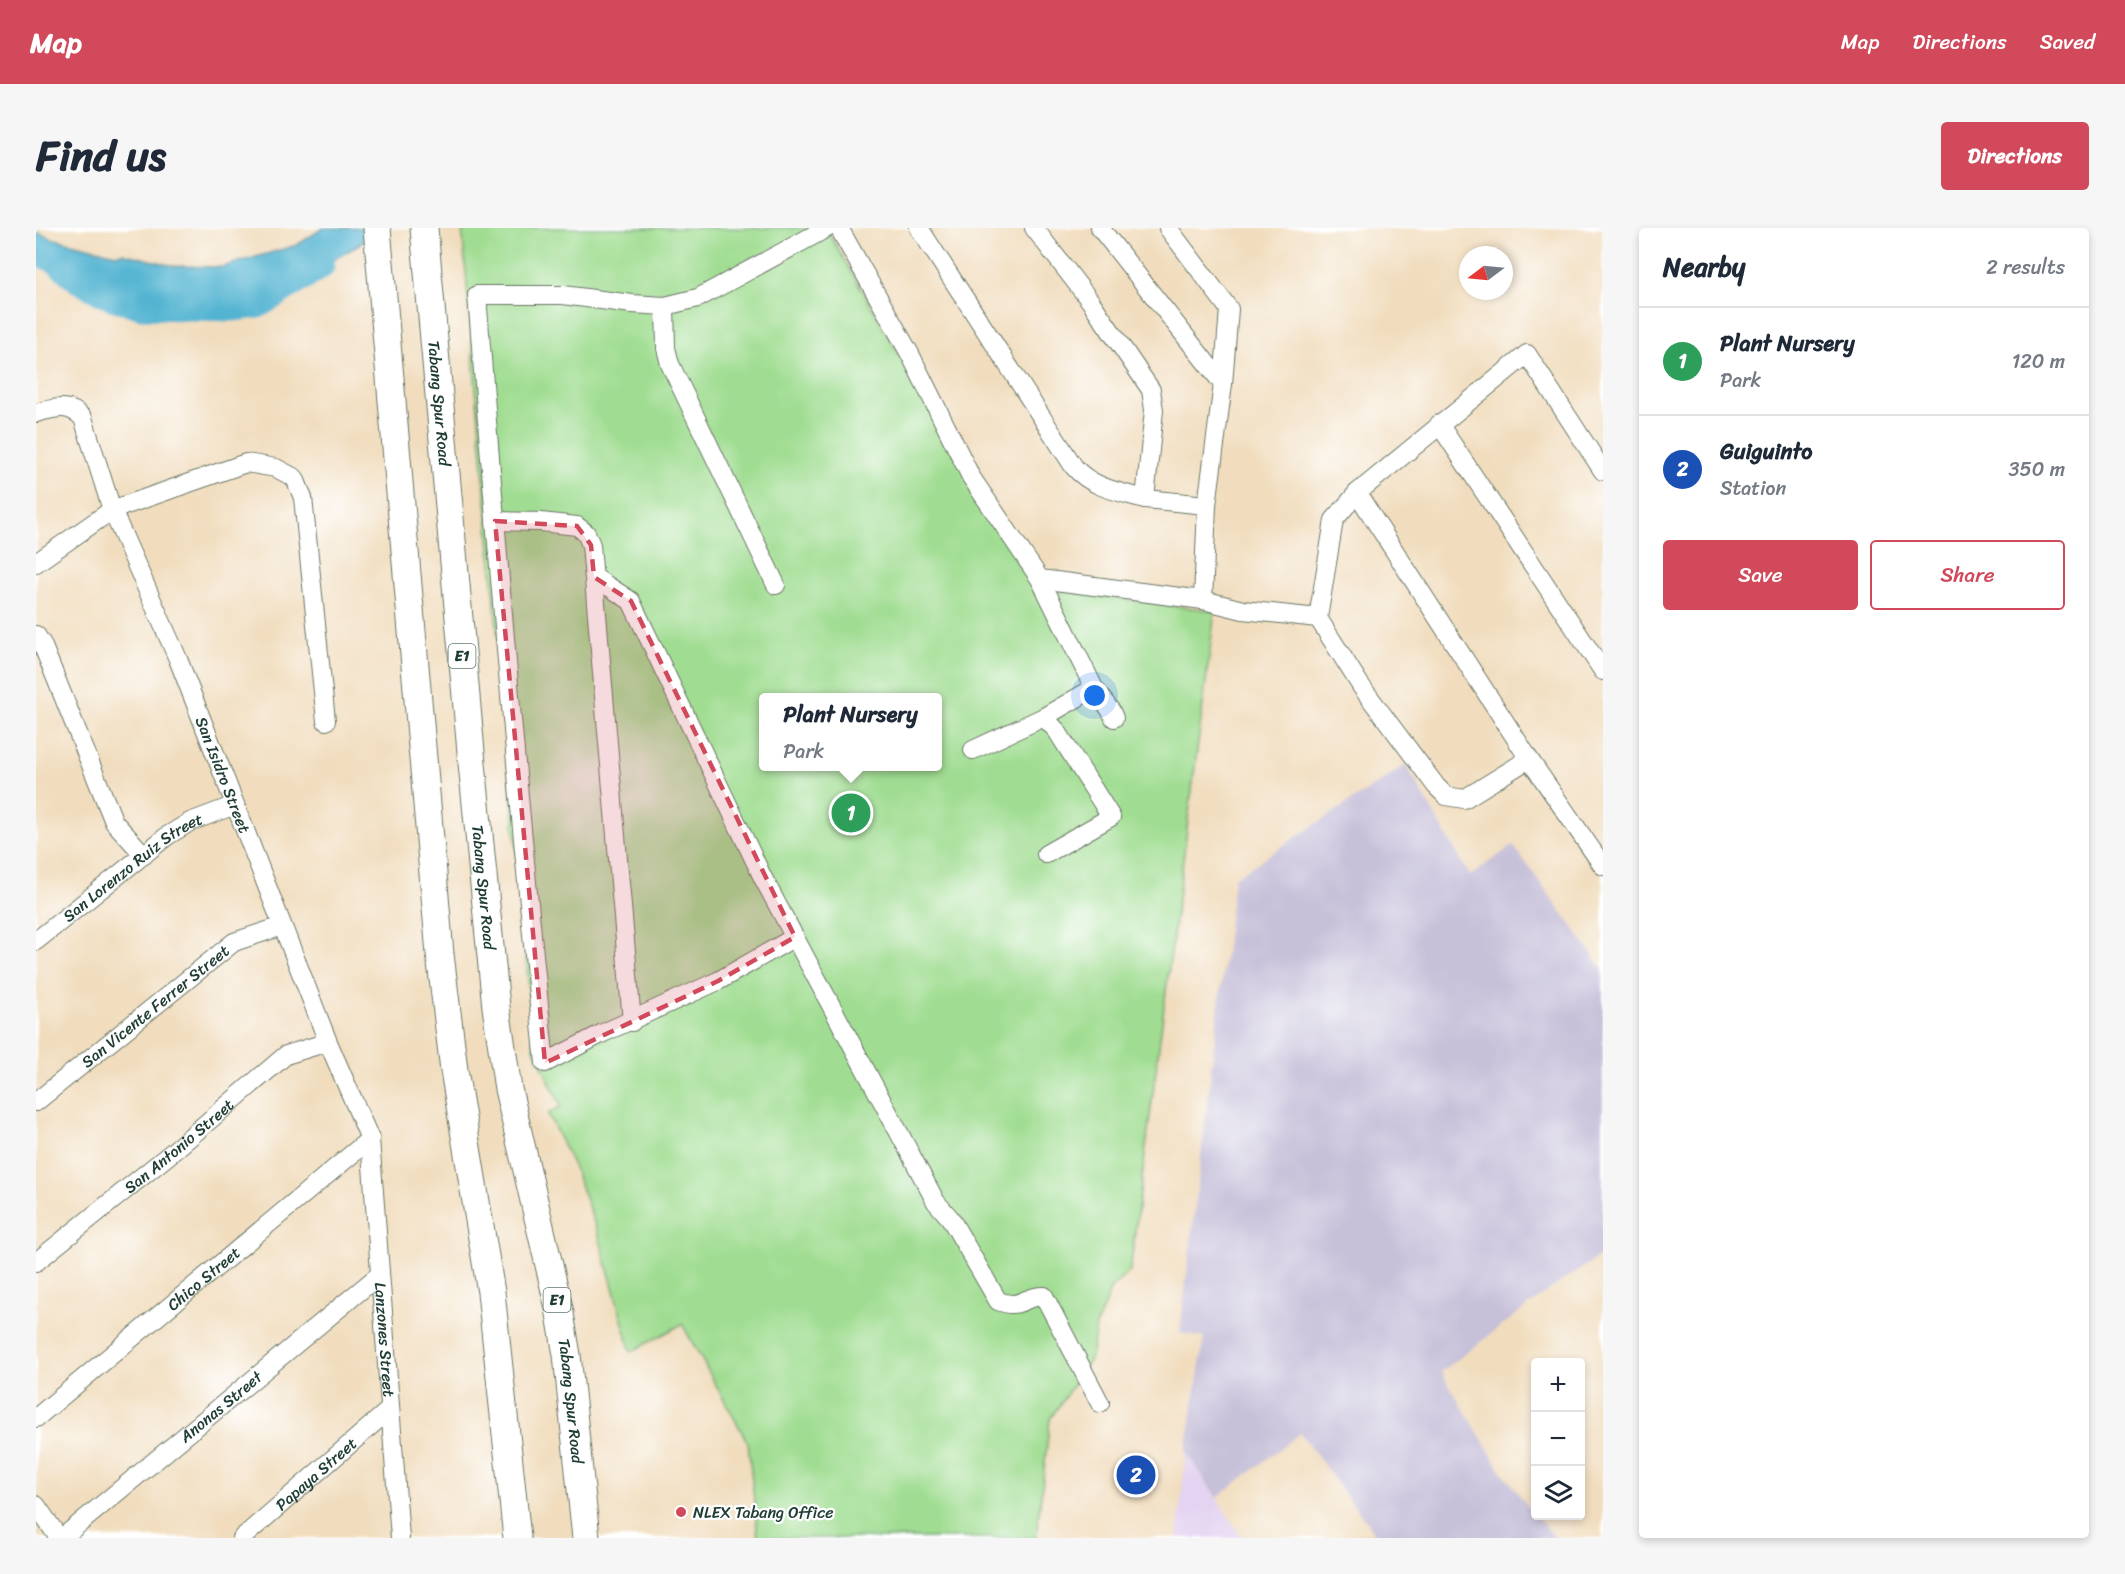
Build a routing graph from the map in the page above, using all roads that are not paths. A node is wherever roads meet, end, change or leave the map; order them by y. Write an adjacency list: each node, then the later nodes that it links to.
1 (377, 228): 53 (highway)
2 (424, 228): 54 (highway, Tabang Spur Road / E1)
3 (827, 228): 9 (street)
4 (839, 228): 21 (street)
5 (919, 228): 15 (street)
6 (1034, 228): 15 (street)
7 (1100, 228): 10 (street)
8 (1168, 228): 10 (street)
9 (665, 306): 18 (street); 22 (street)
10 (1223, 384): 16 (street)
11 (36, 413): 17 (street, San Isidro Street)
12 (1439, 424): 13 (street); 14 (street); 26 (street)
13 (1603, 471)
14 (1357, 493): 24 (street); 32 (street)
15 (1145, 499): 16 (street)
16 (1207, 505): 23 (street)
17 (111, 510): 19 (street); 30 (street); 33 (street, San Isidro Street)
18 (495, 521): 20 (street); 40 (street)
19 (36, 563)
20 (594, 577): 39 (street); 40 (street)
21 (1040, 579): 23 (street); 27 (street)
22 (776, 585)
23 (1203, 600): 24 (street)
24 (1318, 618): 32 (street)
25 (36, 635): 35 (street)
26 (1603, 671)
27 (1094, 688): 28 (street); 29 (street)
28 (1044, 717): 31 (street); 34 (street)
29 (1114, 718)
30 (326, 721)
31 (973, 750)
32 (1530, 759): 36 (street)
33 (235, 806): 35 (street, San Lorenzo Ruiz Street); 37 (street, San Isidro Street)
34 (1046, 854)
35 (144, 855): 38 (street, San Lorenzo Ruiz Street)
36 (1603, 867)
37 (282, 926): 41 (street, San Isidro Street); 42 (street, San Vicente Ferrer Street)
38 (38, 934)
39 (795, 937): 40 (street); 46 (street)
40 (632, 1022)
41 (328, 1042): 43 (street, San Isidro Street); 44 (street, San Antonio Street)
42 (36, 1102)
43 (370, 1139): 45 (street, Lanzones Street); 48 (street, Chico Street)
44 (38, 1257)
45 (379, 1275): 47 (street, Lanzones Street); 50 (street, Anonas Street)
46 (1100, 1403)
47 (390, 1409): 51 (street, Papaya Street); 52 (street, Lanzones Street)
48 (36, 1418)
49 (36, 1505): 50 (street)
50 (61, 1538)
51 (242, 1538)
52 (400, 1538)
53 (517, 1538)
54 (586, 1538)

